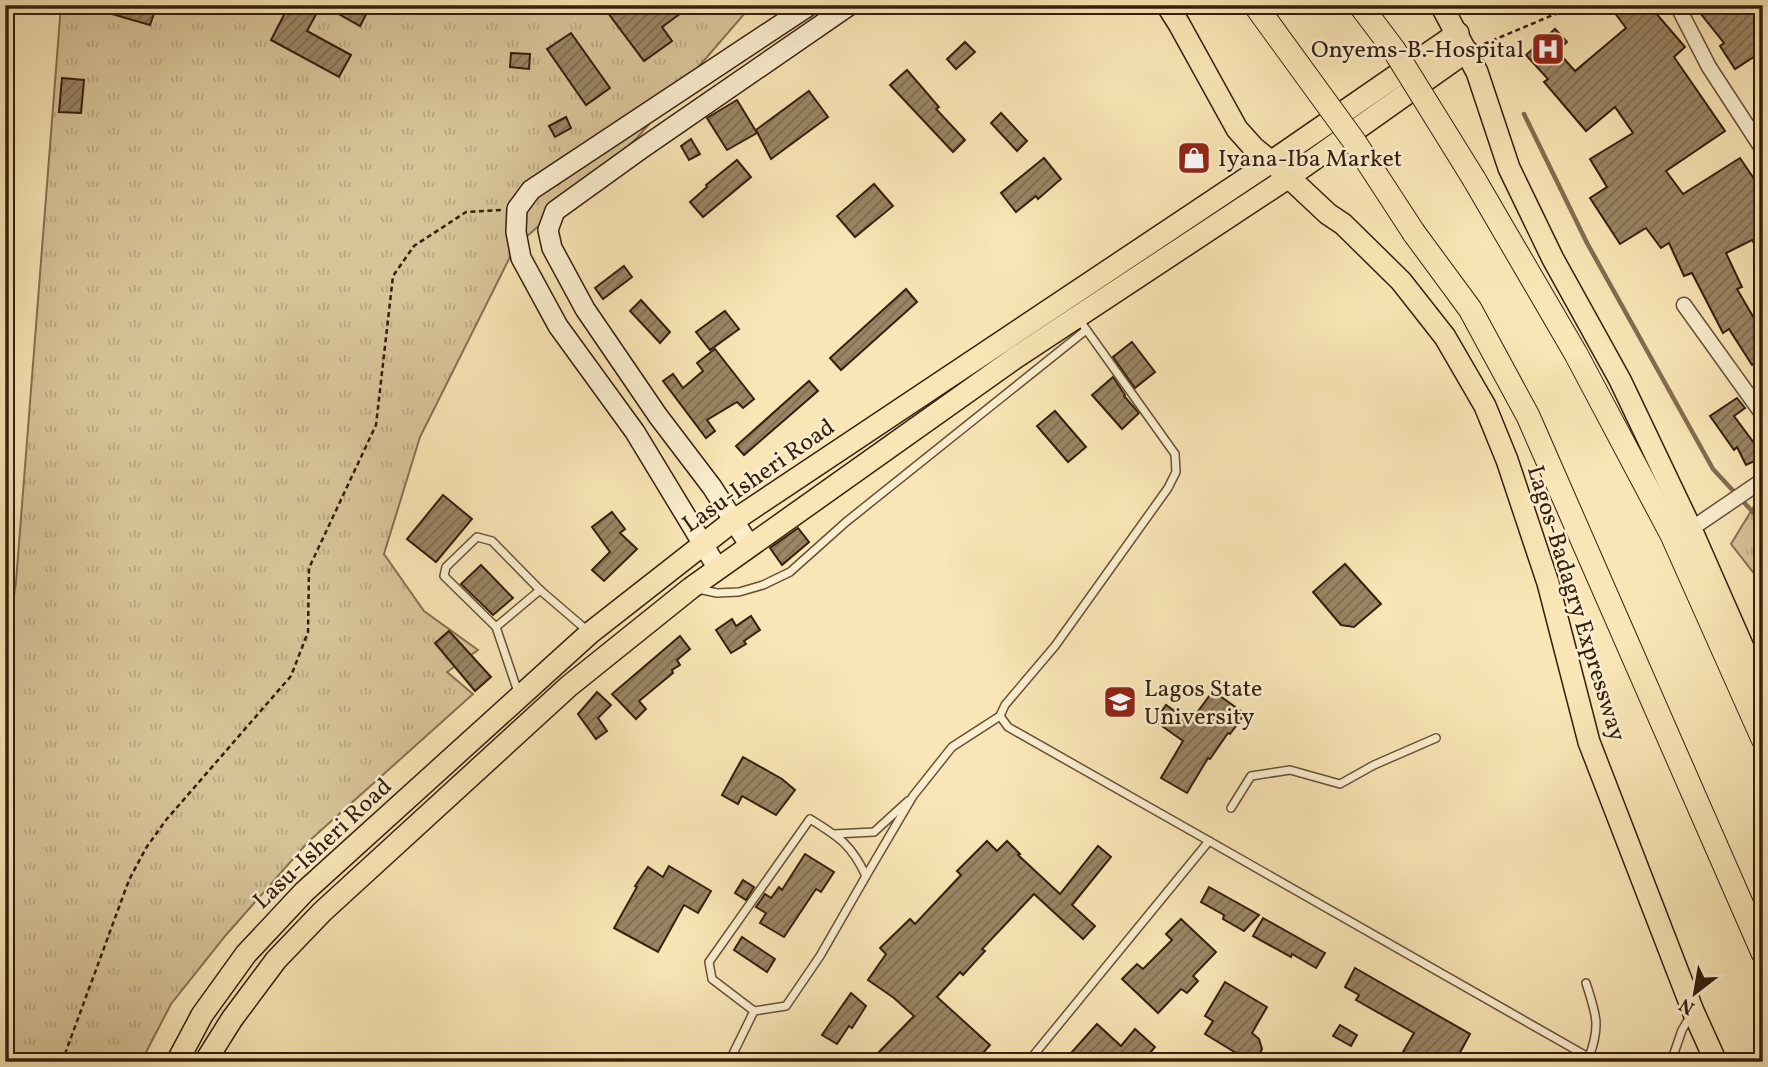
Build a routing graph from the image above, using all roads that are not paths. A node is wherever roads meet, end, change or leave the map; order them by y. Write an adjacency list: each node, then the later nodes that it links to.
1 (810, 5): 18 (main road)
2 (850, 5): 16 (main road)
3 (1167, 5): 10 (main road, Lagos-Badagry Expressway)
4 (1255, 5): 35 (highway, Lagos-Badagry Expressway, bridge)
5 (1360, 5): 29 (highway, bridge)
6 (1441, 5): 8 (main road)
7 (1677, 5): 9 (street)
8 (1462, 42): 10 (main road, Lasu-Isheri Road); 11 (main road, Lasu-Isheri Road); 17 (main road)
9 (1763, 150)
10 (1270, 162): 11 (main road, Lagos-Badagry Expressway); 16 (main road, Lasu-Isheri Road)
11 (1289, 177): 13 (main road, Lasu-Isheri Road); 38 (main road, Lagos-Badagry Expressway)
12 (1684, 305): 14 (street)
13 (1081, 323): 19 (main road, Lasu-Isheri Road); 21 (lane); 27 (lane)
14 (1763, 415)
15 (1763, 480): 17 (street)
16 (733, 521): 18 (main road, Lasu-Isheri Road); 19 (main road)
17 (1691, 529): 25 (main road)
18 (703, 543): 20 (main road); 24 (main road, Lasu-Isheri Road)
19 (750, 546): 20 (main road, Lasu-Isheri Road)
20 (718, 569): 21 (main road, Lasu-Isheri Road)
21 (691, 588): 41 (main road, Lasu-Isheri Road)
22 (540, 590): 23 (lane); 23 (lane); 24 (lane)
23 (496, 627): 26 (lane)
24 (590, 633): 26 (main road, Lasu-Isheri Road)
25 (1763, 693)
26 (520, 696): 40 (main road, Lasu-Isheri Road)
27 (1000, 716): 30 (lane); 33 (lane)
28 (1436, 738): 31 (lane)
29 (1763, 739)
30 (913, 796): 32 (lane); 34 (lane)
31 (1231, 808)
32 (834, 834): 34 (lane); 37 (lane)
33 (1209, 841): 39 (lane); 43 (lane)
34 (866, 876): 37 (lane)
35 (1763, 953)
36 (1586, 983): 39 (lane)
37 (754, 1011): 42 (lane)
38 (1693, 1011): 44 (lane); 45 (main road, Lagos-Badagry Expressway)
39 (1593, 1060)
40 (177, 1062)
41 (205, 1062)
42 (729, 1062)
43 (1028, 1062)
44 (1671, 1062)
45 (1716, 1062)

